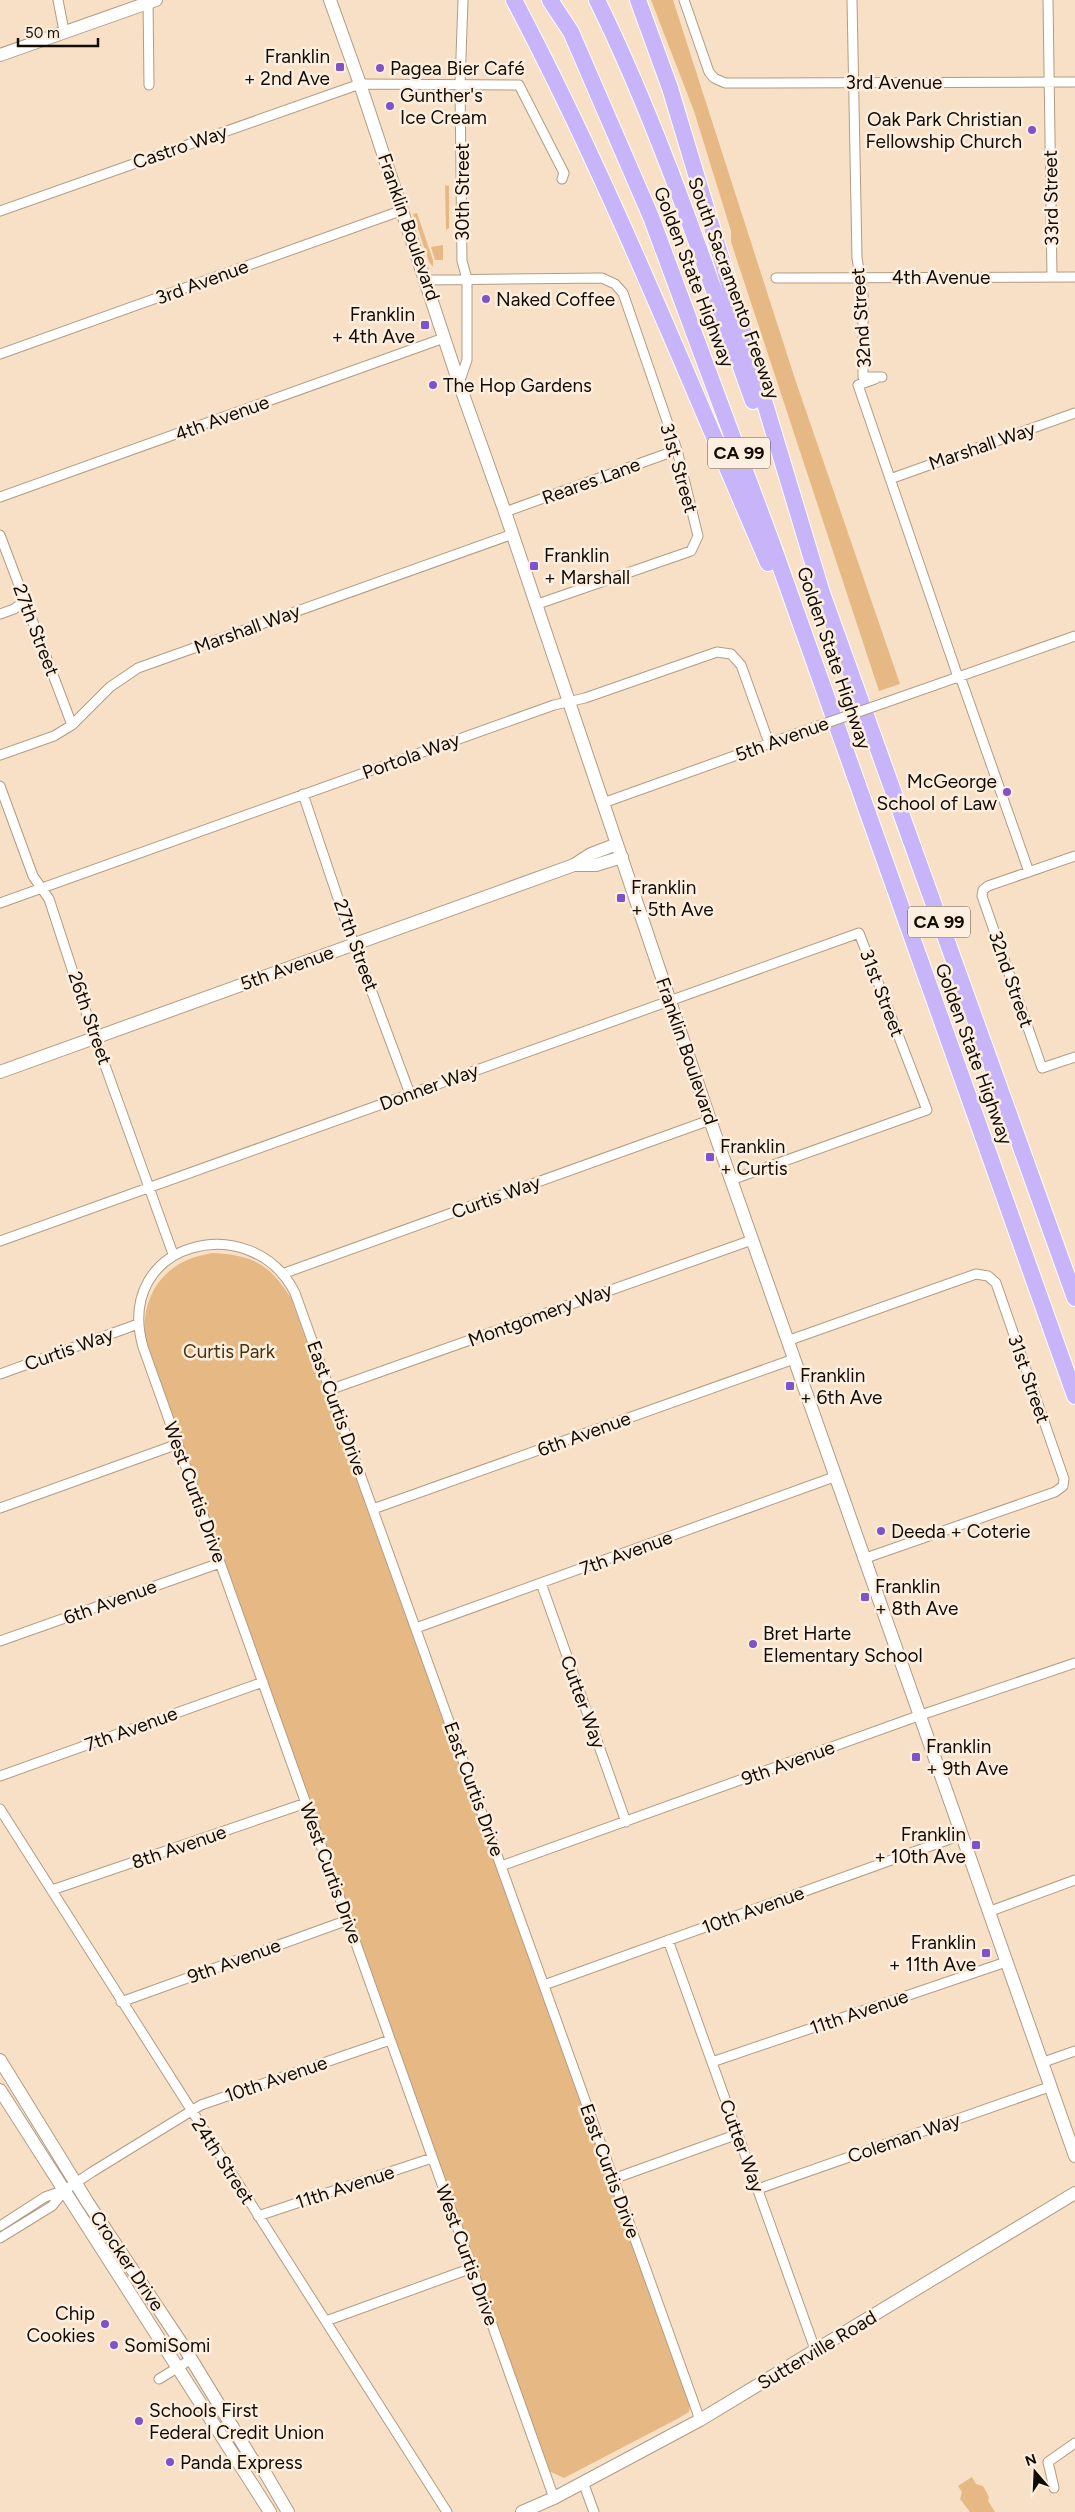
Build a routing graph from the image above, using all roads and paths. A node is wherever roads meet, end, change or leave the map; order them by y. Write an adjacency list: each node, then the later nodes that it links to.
1 (58, 0): 13 (street)
2 (330, 0): 19 (main road, Franklin Boulevard)
3 (463, 0): 20 (street, 30th Street)
4 (514, 0): 47 (highway)
5 (550, 0): 14 (highway, Golden State Highway)
6 (556, 0): 14 (highway)
7 (638, 0): 41 (highway, Golden State Highway)
8 (684, 0): 18 (street, 3rd Avenue)
9 (852, 0): 18 (street, 32nd Street)
10 (1048, 0): 16 (street, 33rd Street)
11 (151, 1): 13 (main road); 21 (street)
12 (599, 4): 41 (highway, South Sacramento Freeway)
13 (64, 31): 15 (main road)
14 (571, 32): 47 (highway, Golden State Highway / CA 99)
15 (0, 55)
16 (1049, 82): 17 (street, 3rd Avenue); 18 (street, 3rd Avenue); 25 (street, 33rd Street)
17 (1075, 82)
18 (852, 83): 26 (street, 32nd Street)
19 (360, 84): 20 (street); 23 (main road, Franklin Boulevard); 24 (street, Castro Way)
20 (460, 84): 22 (street); 30 (street, 30th Street)
21 (149, 85)
22 (562, 179)
23 (403, 210): 29 (main road, Franklin Boulevard); 32 (street, 3rd Avenue)
24 (0, 211)
25 (1052, 276): 26 (street, 4th Avenue); 27 (street, 4th Avenue)
26 (860, 277): 28 (street, 4th Avenue); 36 (street, 32nd Street)
27 (1075, 277)
28 (776, 278)
29 (427, 280): 30 (street); 31 (main road, Franklin Boulevard)
30 (467, 280): 33 (street, 30th Street); 35 (street, 31st Street)
31 (444, 338): 33 (main road, Franklin Boulevard); 37 (street, 4th Avenue)
32 (0, 354)
33 (459, 383): 38 (main road, Franklin Boulevard)
34 (1075, 413): 36 (street, Marshall Way)
35 (677, 450): 38 (street, Reares Lane); 43 (street, 31st Street)
36 (890, 479): 46 (street, 32nd Street)
37 (0, 498)
38 (505, 512): 39 (main road, Franklin Boulevard)
39 (513, 534): 43 (main road, Franklin Boulevard); 49 (street, Marshall Way)
40 (0, 535): 42 (street, 27th Street)
41 (822, 593): 76 (highway, Golden State Highway / CA 99)
42 (25, 601): 44 (street); 49 (street, 27th Street)
43 (535, 605): 48 (main road, Franklin Boulevard)
44 (0, 614)
45 (1075, 636): 46 (street, 5th Avenue)
46 (959, 676): 50 (street, 5th Avenue, bridge); 59 (street, 32nd Street)
47 (819, 678): 82 (highway, Golden State Highway / CA 99)
48 (568, 701): 50 (street, Portola Way); 53 (street, Portola Way); 54 (main road, Franklin Boulevard)
49 (72, 725): 51 (street, Marshall Way)
50 (769, 743): 54 (street, 5th Avenue)
51 (0, 755)
52 (0, 786): 60 (street, 26th Street)
53 (303, 794): 60 (street, Portola Way); 63 (street, 27th Street)
54 (604, 802): 55 (main road, Franklin Boulevard)
55 (617, 844): 57 (main road, Franklin Boulevard); 58 (main road, 5th Avenue)
56 (1075, 856): 59 (street)
57 (622, 857): 58 (main road, 5th Avenue); 64 (main road, Franklin Boulevard)
58 (574, 865): 63 (main road, 5th Avenue)
59 (1029, 872): 66 (street, 32nd Street)
60 (41, 888): 61 (street, Portola Way); 65 (street, 26th Street)
61 (0, 903)
62 (859, 933): 64 (street, Donner Way); 70 (street, 31st Street)
63 (354, 944): 65 (main road, 5th Avenue); 68 (street, 27th Street)
64 (670, 1000): 68 (street, Donner Way); 69 (main road, Franklin Boulevard)
65 (95, 1038): 67 (main road, 5th Avenue); 71 (street, 26th Street)
66 (1075, 1057)
67 (0, 1072)
68 (410, 1094): 71 (street, Donner Way)
69 (710, 1120): 70 (main road, Franklin Boulevard); 75 (street, Curtis Way)
70 (731, 1180): 72 (main road, Franklin Boulevard)
71 (150, 1187): 73 (street, Donner Way); 74 (street, 26th Street)
72 (752, 1240): 78 (main road, Franklin Boulevard); 81 (street, Montgomery Way)
73 (0, 1241)
74 (173, 1254): 75 (street, East Curtis Drive); 77 (street, West Curtis Drive)
75 (282, 1274): 81 (street, East Curtis Drive)
76 (1075, 1298)
77 (138, 1324): 80 (street, Curtis Way); 83 (street, West Curtis Drive)
78 (787, 1341): 79 (main road, Franklin Boulevard); 87 (street, 31st Street)
79 (794, 1359): 84 (main road, Franklin Boulevard); 86 (street, 6th Avenue)
80 (0, 1374)
81 (329, 1390): 86 (street, East Curtis Drive)
82 (1075, 1396)
83 (178, 1444): 85 (street); 88 (street, West Curtis Drive)
84 (834, 1477): 87 (main road, Franklin Boulevard); 89 (street, 7th Avenue)
85 (0, 1508)
86 (374, 1508): 90 (street, East Curtis Drive)
87 (863, 1559): 94 (main road, Franklin Boulevard)
88 (220, 1563): 91 (street, 6th Avenue); 93 (street, West Curtis Drive)
89 (541, 1583): 90 (street, 7th Avenue); 98 (street, Cutter Way)
90 (416, 1628): 100 (street, East Curtis Drive)
91 (0, 1641)
92 (1075, 1663): 94 (street, 9th Avenue)
93 (262, 1682): 95 (street, 7th Avenue); 96 (street, West Curtis Drive)
94 (918, 1716): 98 (street, 9th Avenue); 99 (main road, Franklin Boulevard)
95 (0, 1776)
96 (306, 1803): 102 (street, 8th Avenue); 104 (street, West Curtis Drive)
97 (0, 1809): 102 (street, 24th Street)
98 (626, 1822): 100 (street, 9th Avenue)
99 (962, 1835): 103 (main road, Franklin Boulevard); 105 (street, 10th Avenue)
100 (502, 1866): 107 (street, East Curtis Drive)
101 (1075, 1880): 103 (street)
102 (52, 1890): 108 (street, 24th Street)
103 (988, 1912): 106 (main road, Franklin Boulevard)
104 (348, 1920): 108 (street, 9th Avenue); 109 (street, West Curtis Drive)
105 (668, 1940): 107 (street, 10th Avenue); 112 (street, Cutter Way)
106 (1006, 1962): 112 (street, 11th Avenue); 113 (main road, Franklin Boulevard)
107 (544, 1985): 120 (street, East Curtis Drive)
108 (121, 2002): 116 (street, 24th Street)
109 (390, 2040): 116 (street, 10th Avenue); 119 (street, West Curtis Drive)
110 (1075, 2051): 113 (street)
111 (0, 2060): 121 (main road, Crocker Drive)
112 (712, 2062): 117 (street, Cutter Way)
113 (1041, 2063): 114 (main road, Franklin Boulevard)
114 (1050, 2087): 118 (main road, Franklin Boulevard); 122 (street, Coleman Way)
115 (0, 2090): 123 (main road, Crocker Drive)
116 (191, 2110): 121 (street, 10th Avenue); 125 (street, 24th Street)
117 (738, 2134): 120 (street); 122 (street, Cutter Way)
118 (1075, 2156)
119 (432, 2158): 125 (street, 11th Avenue); 128 (street, West Curtis Drive)
120 (613, 2179): 134 (street, East Curtis Drive)
121 (76, 2183): 123 (street, 10th Avenue); 131 (main road, Crocker Drive)
122 (758, 2188): 130 (street, Cutter Way)
123 (65, 2190): 126 (street, 10th Avenue); 127 (street, 10th Avenue); 132 (main road, Crocker Drive)
124 (1075, 2194): 130 (main road, Sutterville Road)
125 (258, 2216): 129 (street, 24th Street)
126 (0, 2226)
127 (0, 2238)
128 (472, 2268): 129 (street); 138 (street, West Curtis Drive)
129 (326, 2321): 141 (street, 24th Street)
130 (816, 2352): 134 (main road, Sutterville Road)
131 (190, 2360): 132 (street); 140 (main road, Crocker Drive)
132 (178, 2367): 133 (street); 139 (main road, Crocker Drive)
133 (159, 2379)
134 (700, 2420): 136 (main road, Sutterville Road)
135 (1075, 2443): 137 (street)
136 (583, 2482): 138 (main road, Sutterville Road); 144 (street)
137 (1054, 2488)
138 (554, 2498): 142 (main road, Sutterville Road); 143 (main road, Sutterville Road)
139 (270, 2512)
140 (288, 2512)
141 (447, 2512)
142 (522, 2512)
143 (542, 2512)
144 (594, 2512)

